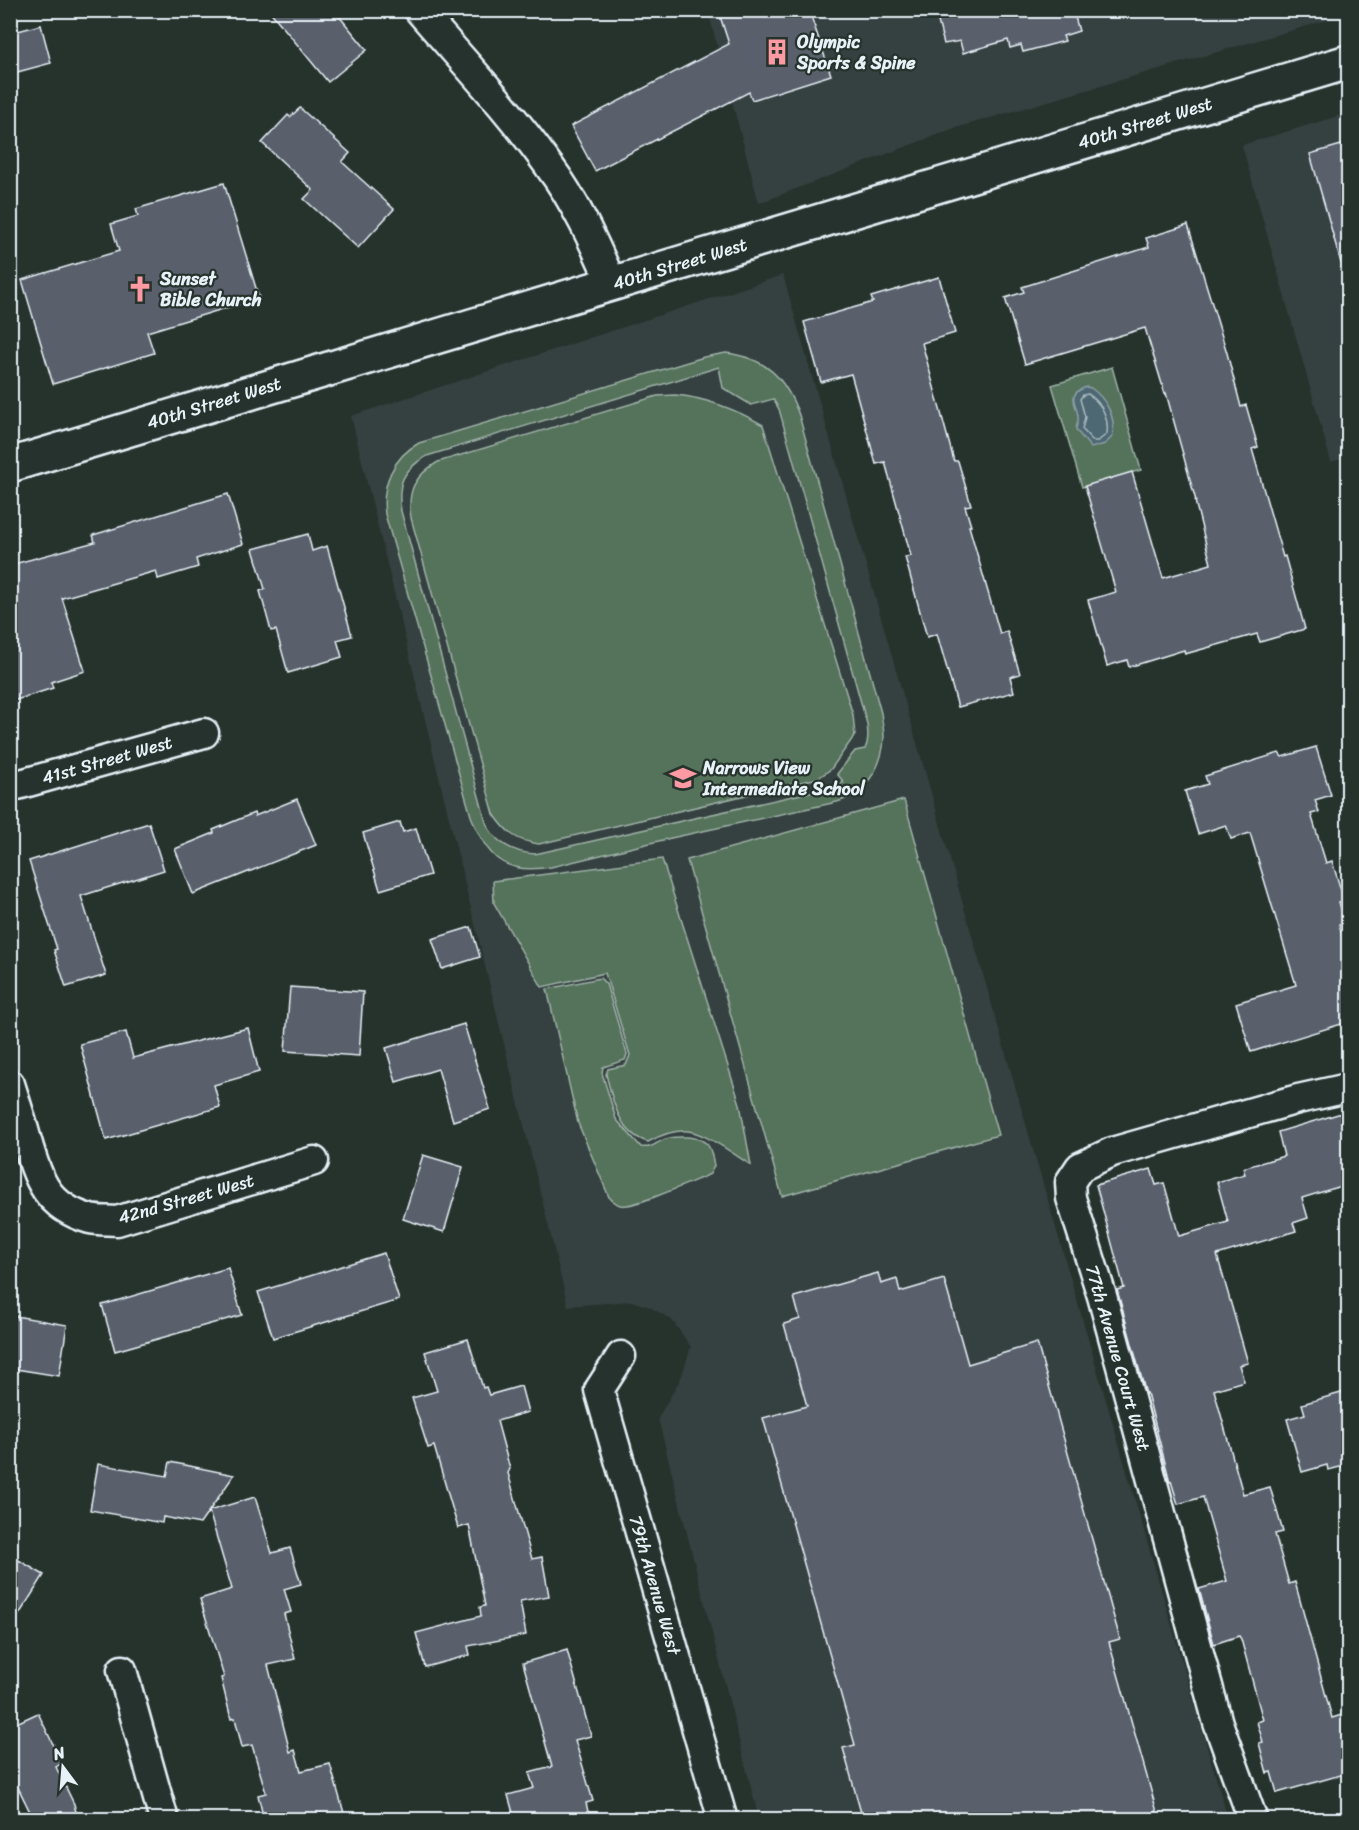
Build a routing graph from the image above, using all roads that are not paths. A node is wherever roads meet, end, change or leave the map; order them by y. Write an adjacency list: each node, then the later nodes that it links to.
1 (419, 10): 3 (street)
2 (1348, 62): 3 (street, 40th Street West)
3 (612, 284): 4 (street, 40th Street West)
4 (10, 465)
5 (204, 733): 6 (street, 41st Street West)
6 (10, 787)
7 (10, 1084): 9 (street, 42nd Street West)
8 (1348, 1088): 14 (street, 77th Avenue Court West)
9 (314, 1161)
10 (621, 1356): 13 (street, 79th Avenue West)
11 (122, 1670): 12 (street)
12 (164, 1820)
13 (723, 1820)
14 (1253, 1820)

